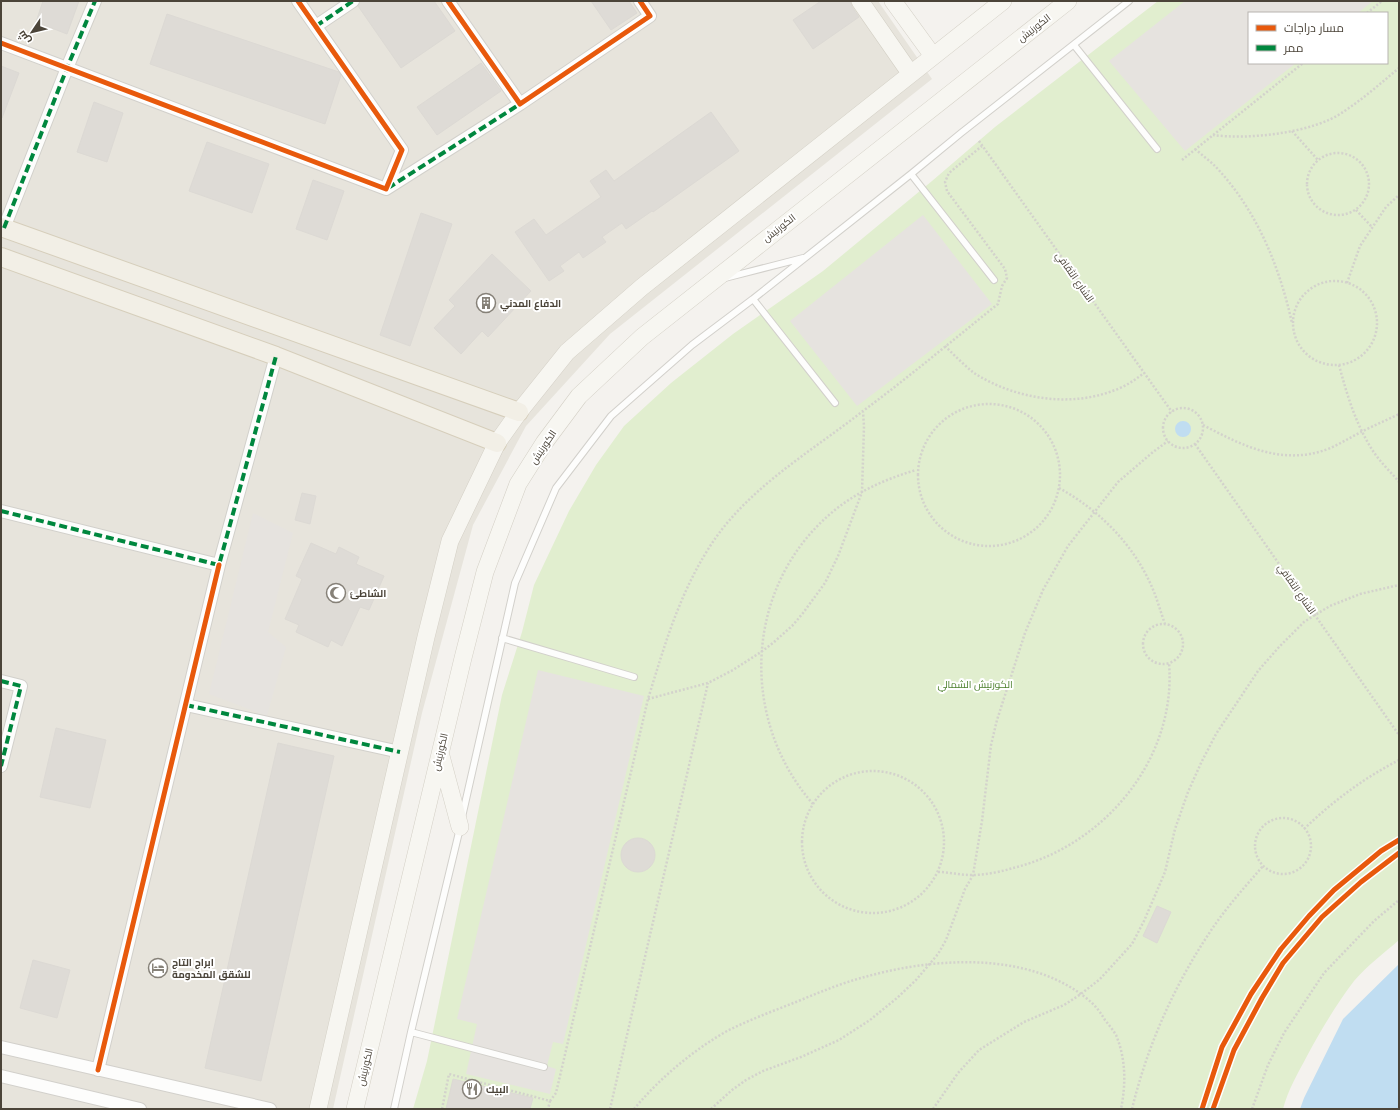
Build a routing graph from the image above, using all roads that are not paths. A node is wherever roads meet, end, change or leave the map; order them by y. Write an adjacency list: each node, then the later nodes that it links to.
1 (95, 1): 15 (street)
2 (298, 1): 11 (street)
3 (353, 1): 11 (street)
4 (448, 1): 17 (street)
5 (640, 1): 17 (street)
6 (860, 1): 16 (main road)
7 (894, 1): 14 (main road)
8 (1003, 1): 14 (main road)
9 (1068, 1): 25 (main road, الكورنيش)
10 (1129, 1): 13 (lane)
11 (316, 26): 20 (street)
12 (1, 43): 15 (street)
13 (1074, 45): 18 (lane); 19 (lane)
14 (933, 56): 16 (main road)
15 (67, 68): 20 (street); 21 (street)
16 (910, 74): 29 (main road)
17 (520, 104): 20 (street)
18 (1157, 149)
19 (911, 174): 23 (lane); 24 (lane)
20 (386, 189)
21 (3, 228): 29 (main road)
22 (1, 257): 27 (main road)
23 (805, 257): 25 (lane); 26 (lane)
24 (994, 280)
25 (712, 282): 38 (main road, الكورنيش)
26 (753, 299): 28 (lane); 33 (lane)
27 (276, 356): 30 (main road); 32 (street)
28 (835, 403)
29 (519, 412): 30 (main road)
30 (497, 443): 37 (main road)
31 (1, 511): 32 (street)
32 (219, 565): 36 (street)
33 (502, 638): 34 (lane); 40 (lane)
34 (634, 677)
35 (1, 681): 39 (street)
36 (186, 705): 37 (street); 44 (street)
37 (400, 752): 48 (main road)
38 (440, 753): 40 (main road); 49 (main road, الكورنيش)
39 (1, 766)
40 (460, 827): 41 (lane)
41 (411, 1032): 43 (lane); 50 (lane)
42 (1, 1047): 44 (street)
43 (544, 1067)
44 (98, 1070): 46 (street)
45 (1, 1076): 47 (street)
46 (266, 1108)
47 (140, 1109)
48 (318, 1109)
49 (355, 1109)
50 (394, 1109)

